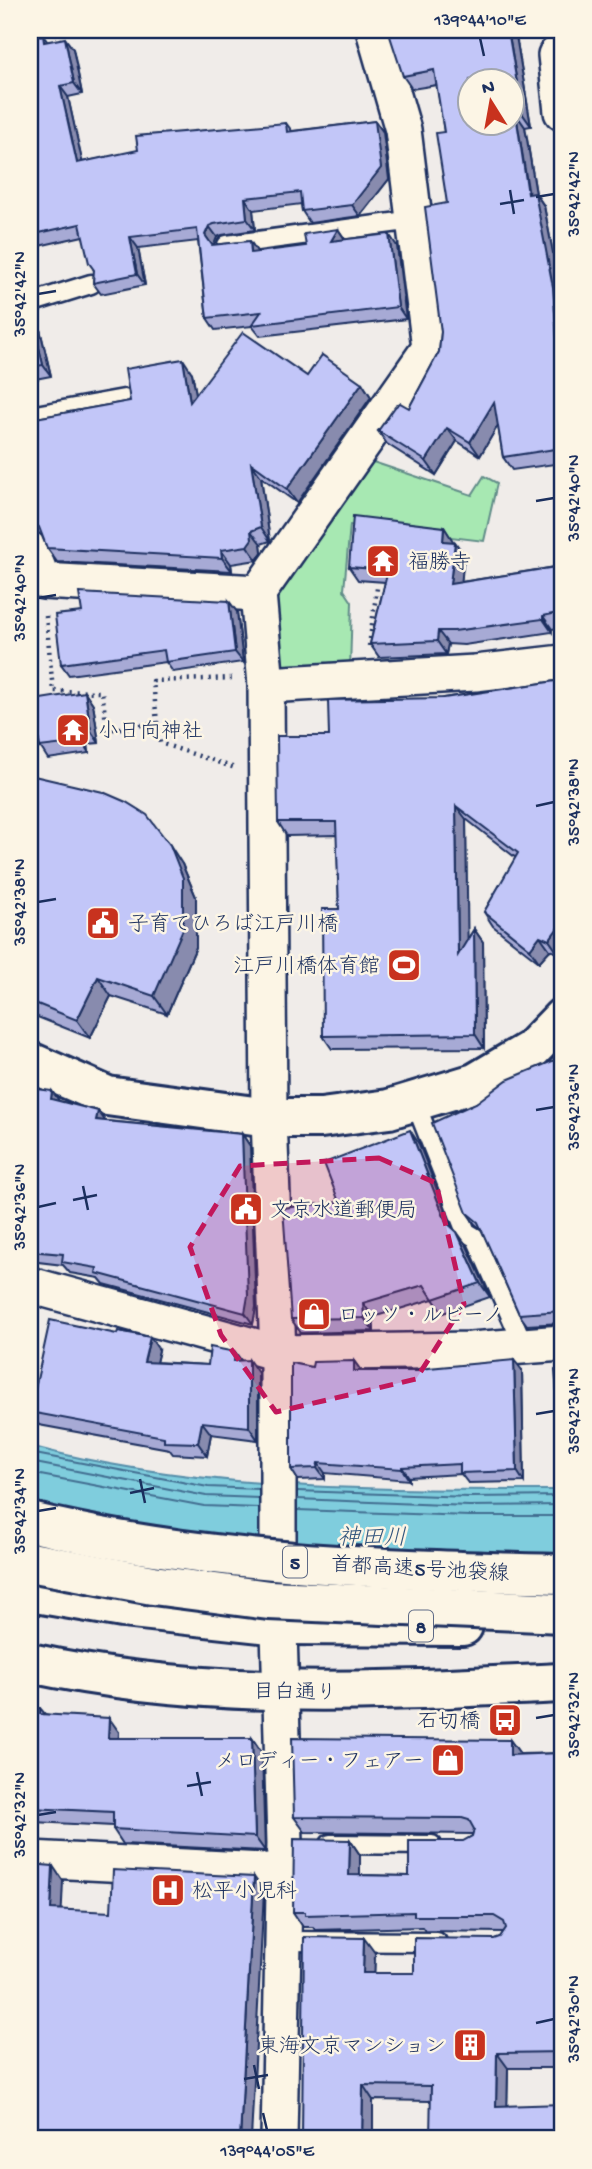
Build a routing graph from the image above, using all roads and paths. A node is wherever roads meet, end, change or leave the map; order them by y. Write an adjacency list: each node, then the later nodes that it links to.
1 (374, 30): 4 (street)
2 (562, 54): 3 (street)
3 (562, 112)
4 (414, 220): 5 (lane); 15 (street)
5 (223, 246)
6 (562, 257): 7 (path)
7 (537, 261)
8 (91, 284): 9 (lane)
9 (30, 303)
10 (124, 399): 11 (lane)
11 (30, 416)
12 (30, 549): 13 (street)
13 (43, 582): 15 (street); 19 (path)
14 (377, 588): 17 (path)
15 (258, 593): 18 (street)
16 (562, 663): 17 (street)
17 (364, 680): 18 (street)
18 (265, 681): 19 (path); 24 (street)
19 (157, 723): 20 (path)
20 (226, 765)
21 (561, 1027): 23 (main road)
22 (30, 1062): 24 (main road)
23 (415, 1102): 24 (main road); 27 (lane)
24 (269, 1118): 28 (street)
25 (31, 1291): 28 (street)
26 (562, 1343): 27 (street)
27 (525, 1348): 28 (street)
28 (278, 1353): 34 (street)
29 (30, 1522): 31 (main road, 首都高速5号池袋線 / 5, bridge)
30 (30, 1562): 33 (main road, 首都高速5号池袋線 / 5, bridge)
31 (562, 1574)
32 (30, 1592): 34 (main road, 8)
33 (562, 1613)
34 (279, 1625): 35 (main road, 8); 38 (street)
35 (562, 1625)
36 (30, 1663): 38 (main road, 目白通り)
37 (562, 1683): 38 (main road, 目白通り)
38 (282, 1693): 40 (street)
39 (446, 1845): 40 (lane)
40 (295, 1851): 41 (street); 42 (street)
41 (30, 1859)
42 (283, 1941): 43 (lane); 44 (street)
43 (450, 1942)
44 (279, 2139)

